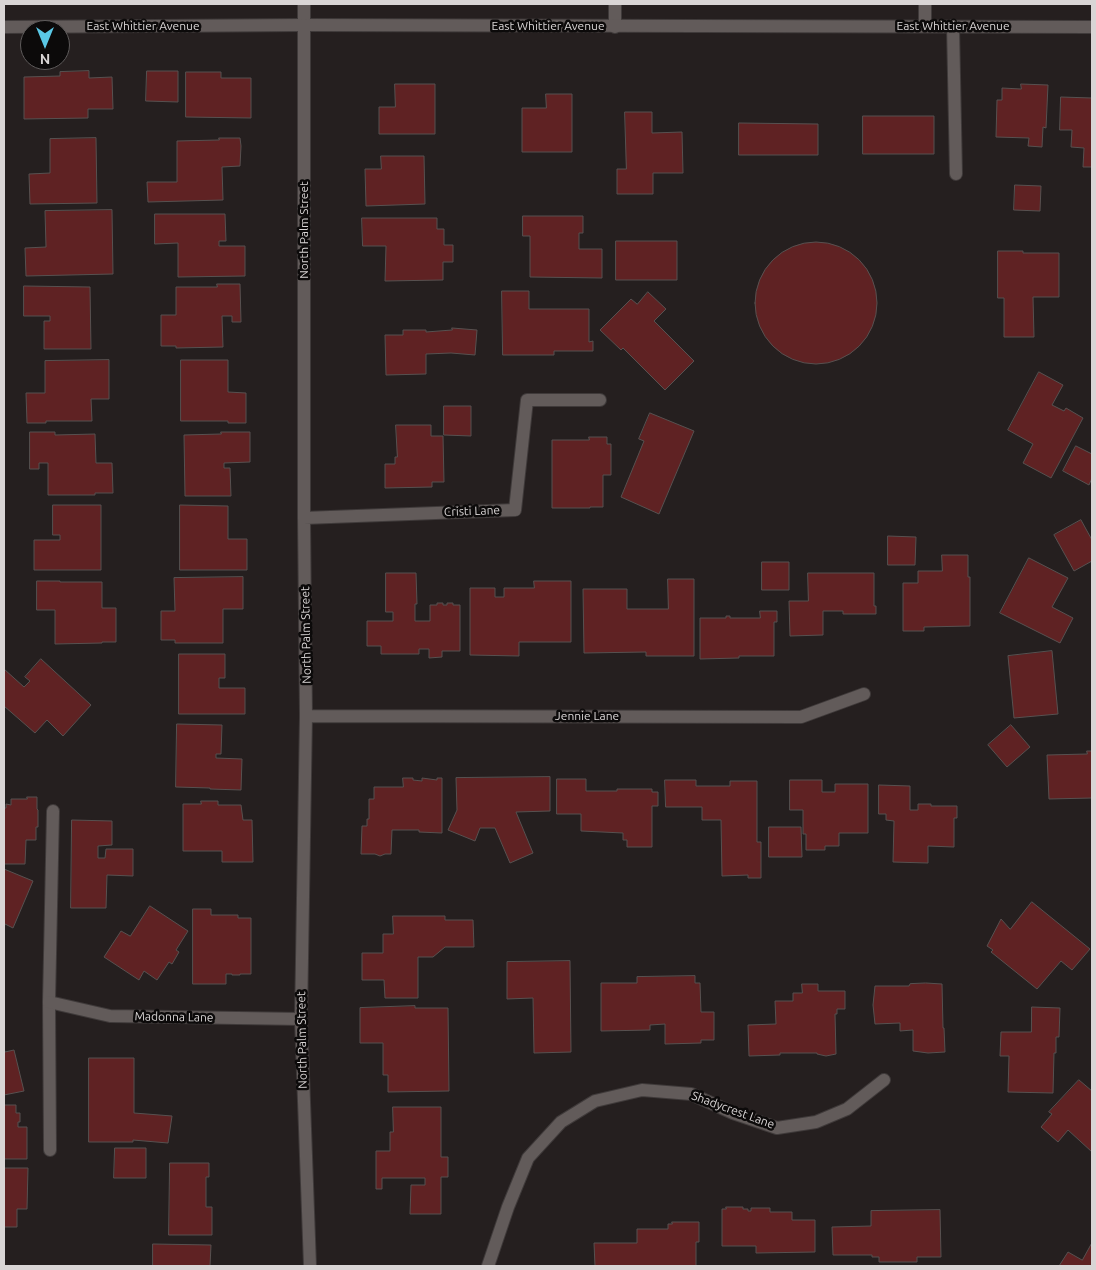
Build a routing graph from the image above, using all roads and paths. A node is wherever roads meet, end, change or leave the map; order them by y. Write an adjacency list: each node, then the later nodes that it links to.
1 (304, 4): 4 (street, North Palm Street)
2 (615, 4): 8 (street)
3 (925, 4): 5 (street)
4 (304, 26): 7 (street, East Whittier Avenue); 8 (street, East Whittier Avenue); 12 (street, North Palm Street)
5 (925, 26): 6 (street, East Whittier Avenue); 8 (street, East Whittier Avenue)
6 (953, 26): 9 (street, East Whittier Avenue); 10 (street)
7 (4, 27)
8 (615, 27)
9 (1092, 27)
10 (956, 174)
11 (600, 400): 12 (street, Cristi Lane)
12 (304, 518): 14 (street, North Palm Street)
13 (864, 694): 14 (street, Jennie Lane)
14 (306, 716): 17 (street, North Palm Street)
15 (53, 812): 16 (street)
16 (49, 1002): 17 (street, Madonna Lane); 19 (street)
17 (301, 1019): 20 (street, North Palm Street)
18 (884, 1080): 21 (street, Shadycrest Lane)
19 (50, 1150)
20 (310, 1266)
21 (488, 1266)

